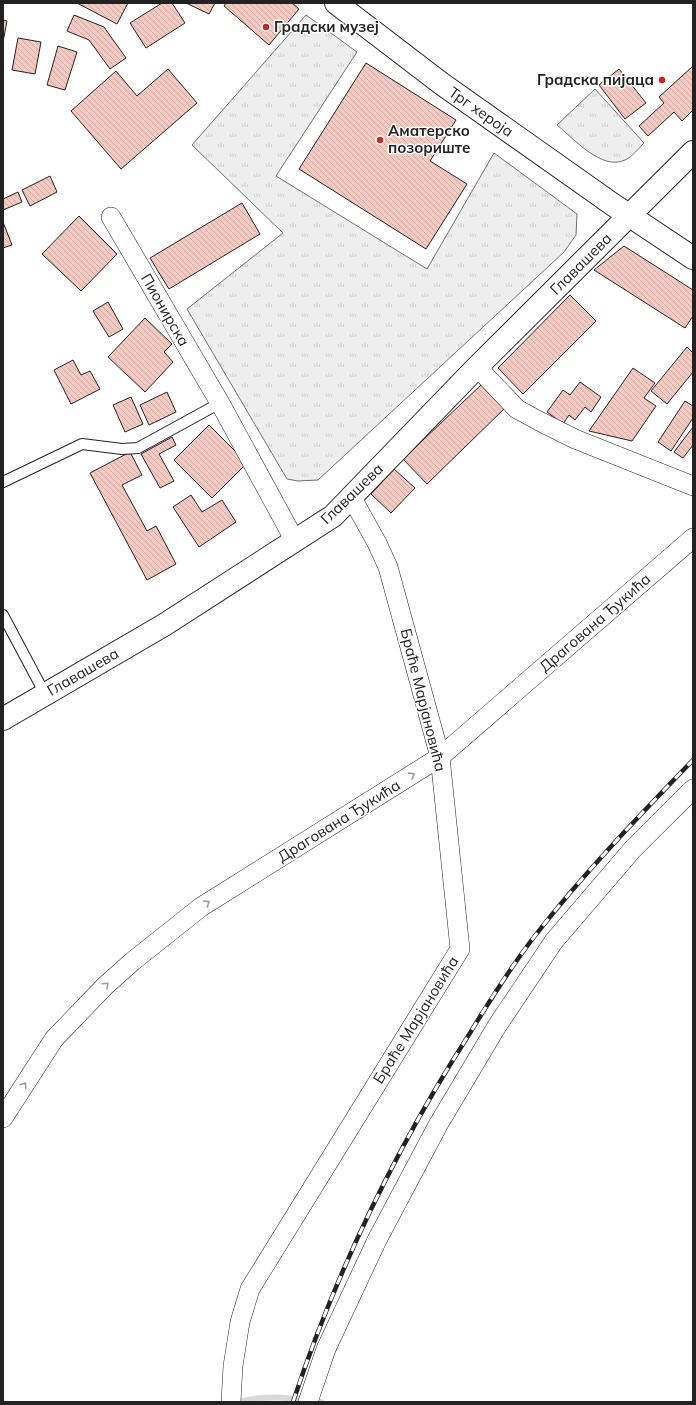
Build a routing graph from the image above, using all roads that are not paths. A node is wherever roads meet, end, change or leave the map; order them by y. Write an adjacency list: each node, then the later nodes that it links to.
1 (336, 3): 3 (main road, Трг хероја)
2 (693, 152): 3 (main road, Главашева)
3 (629, 216): 5 (main road, Трг хероја); 6 (main road, Главашева)
4 (111, 217): 7 (street, Пионирска)
5 (693, 258)
6 (477, 367): 9 (street); 10 (main road, Главашева)
7 (220, 403): 8 (lane); 12 (street, Пионирска)
8 (3, 482)
9 (693, 486)
10 (352, 498): 12 (main road, Главашева); 16 (street, Браће Марјановића)
11 (693, 538): 16 (street, Драгована Ђукића)
12 (295, 541): 14 (main road, Главашева)
13 (3, 615): 14 (lane)
14 (45, 694): 15 (main road, Главашева)
15 (3, 719)
16 (440, 757): 18 (street, Драгована Ђукића, one-way to 16); 19 (street, Браће Марјановића)
17 (693, 789): 20 (street)
18 (3, 1118)
19 (231, 1402)
20 (308, 1402)

